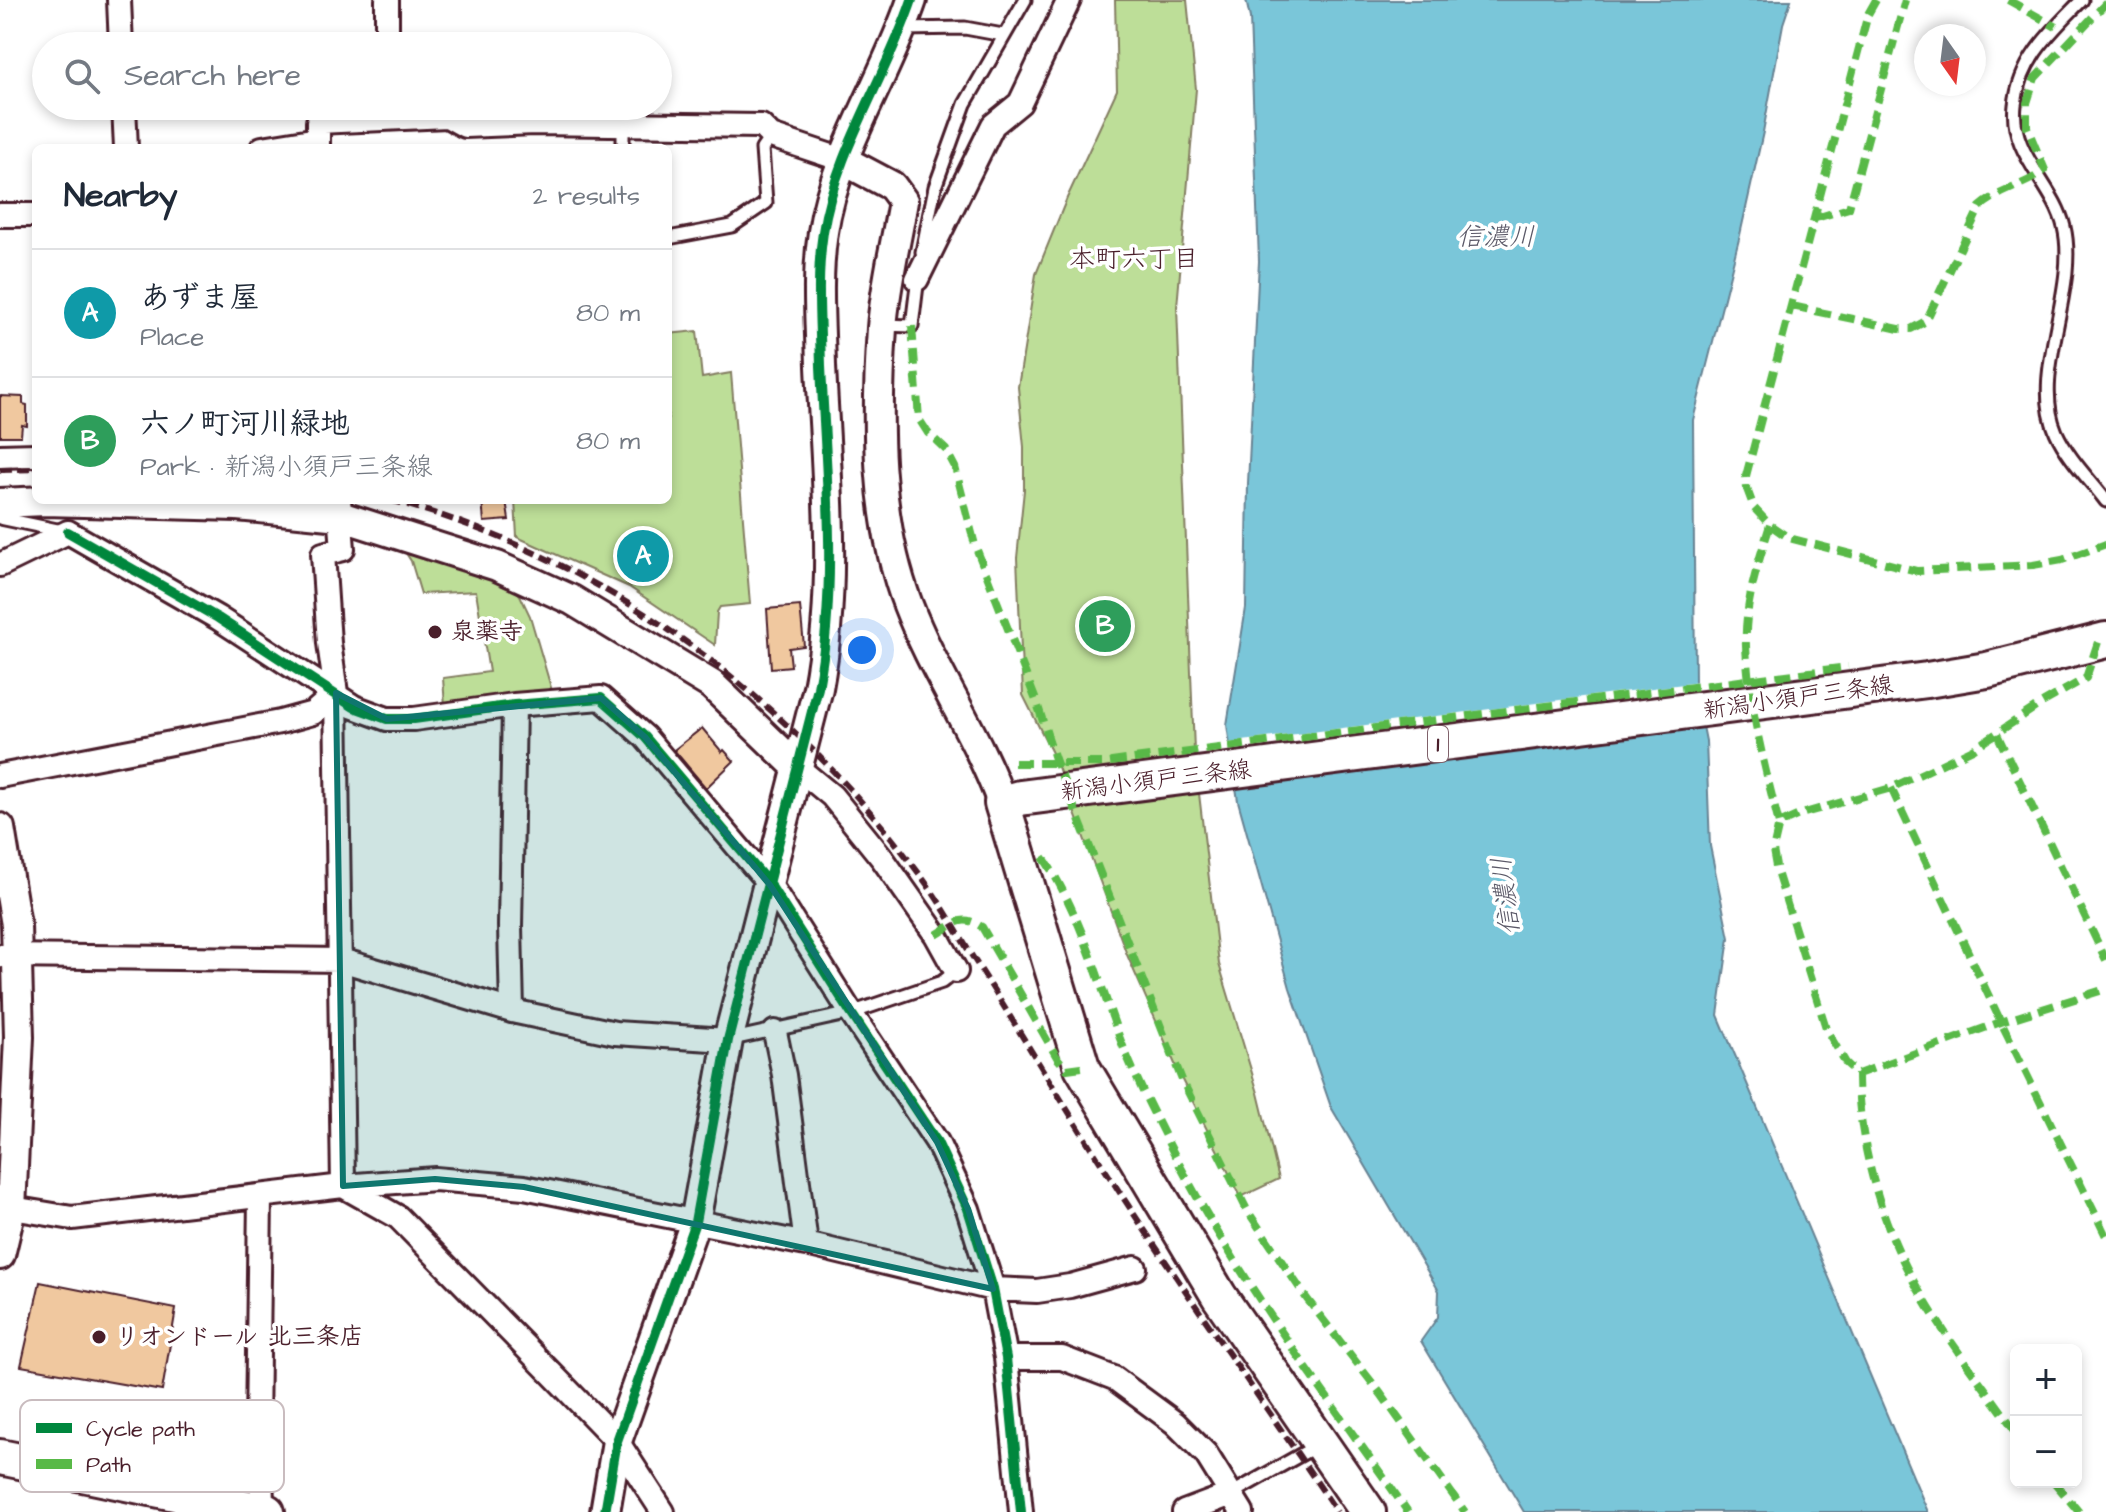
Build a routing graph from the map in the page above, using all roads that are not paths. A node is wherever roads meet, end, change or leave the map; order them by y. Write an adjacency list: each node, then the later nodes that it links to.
1 (119, 0): 8 (street)
2 (387, 0): 9 (street)
3 (912, 0): 7 (street)
4 (1025, 0): 10 (lane)
5 (1069, 0): 22 (street)
6 (2082, 0): 26 (lane)
7 (902, 29): 10 (lane); 18 (street)
8 (120, 32)
9 (387, 32)
10 (1003, 35): 22 (lane)
11 (125, 120): 16 (street)
12 (331, 120): 17 (street)
13 (454, 120): 15 (street)
14 (771, 136): 15 (street); 18 (street); 21 (lane)
15 (623, 137)
16 (126, 144)
17 (318, 144)
18 (843, 160): 23 (street); 38 (street)
19 (0, 215): 20 (street)
20 (32, 215)
21 (672, 237)
22 (917, 279): 23 (lane)
23 (883, 325): 40 (street)
24 (32, 455): 25 (street)
25 (0, 456)
26 (2106, 501)
27 (32, 502): 28 (street)
28 (0, 503)
29 (71, 504): 33 (street)
30 (171, 504): 31 (street)
31 (339, 508): 36 (street); 38 (street)
32 (0, 518): 33 (lane)
33 (68, 532): 34 (street); 36 (street)
34 (0, 565)
35 (2106, 640): 40 (main road, 新潟小須戸三条線 / 1)
36 (336, 693): 37 (street); 39 (street); 44 (street)
37 (514, 705): 42 (street); 46 (street)
38 (798, 768): 42 (street); 45 (street)
39 (0, 776)
40 (1011, 800): 61 (main road)
41 (0, 828): 43 (street)
42 (770, 885): 47 (street); 49 (street)
43 (8, 956): 44 (street); 52 (street)
44 (341, 960): 46 (street); 50 (street)
45 (956, 971): 47 (lane)
46 (512, 1011): 49 (street)
47 (851, 1013): 48 (lane); 57 (street)
48 (775, 1032): 49 (lane); 54 (street)
49 (728, 1040): 53 (street)
50 (343, 1186): 51 (street); 53 (street); 60 (street)
51 (260, 1197): 52 (street); 59 (street)
52 (5, 1208): 55 (street)
53 (695, 1222): 54 (street); 60 (street)
54 (806, 1244): 57 (street)
55 (0, 1255)
56 (1135, 1268): 57 (street)
57 (993, 1289): 58 (street)
58 (1006, 1358): 66 (street); 70 (street)
59 (257, 1400)
60 (617, 1441): 68 (street); 69 (street)
61 (1322, 1443): 66 (lane); 72 (main road)
62 (0, 1457): 63 (main road)
63 (20, 1461)
64 (168, 1492): 67 (main road)
65 (263, 1492): 67 (street)
66 (1236, 1503): 71 (street)
67 (264, 1512)
68 (605, 1512)
69 (663, 1512)
70 (1021, 1512)
71 (1184, 1512)
72 (1368, 1512)

